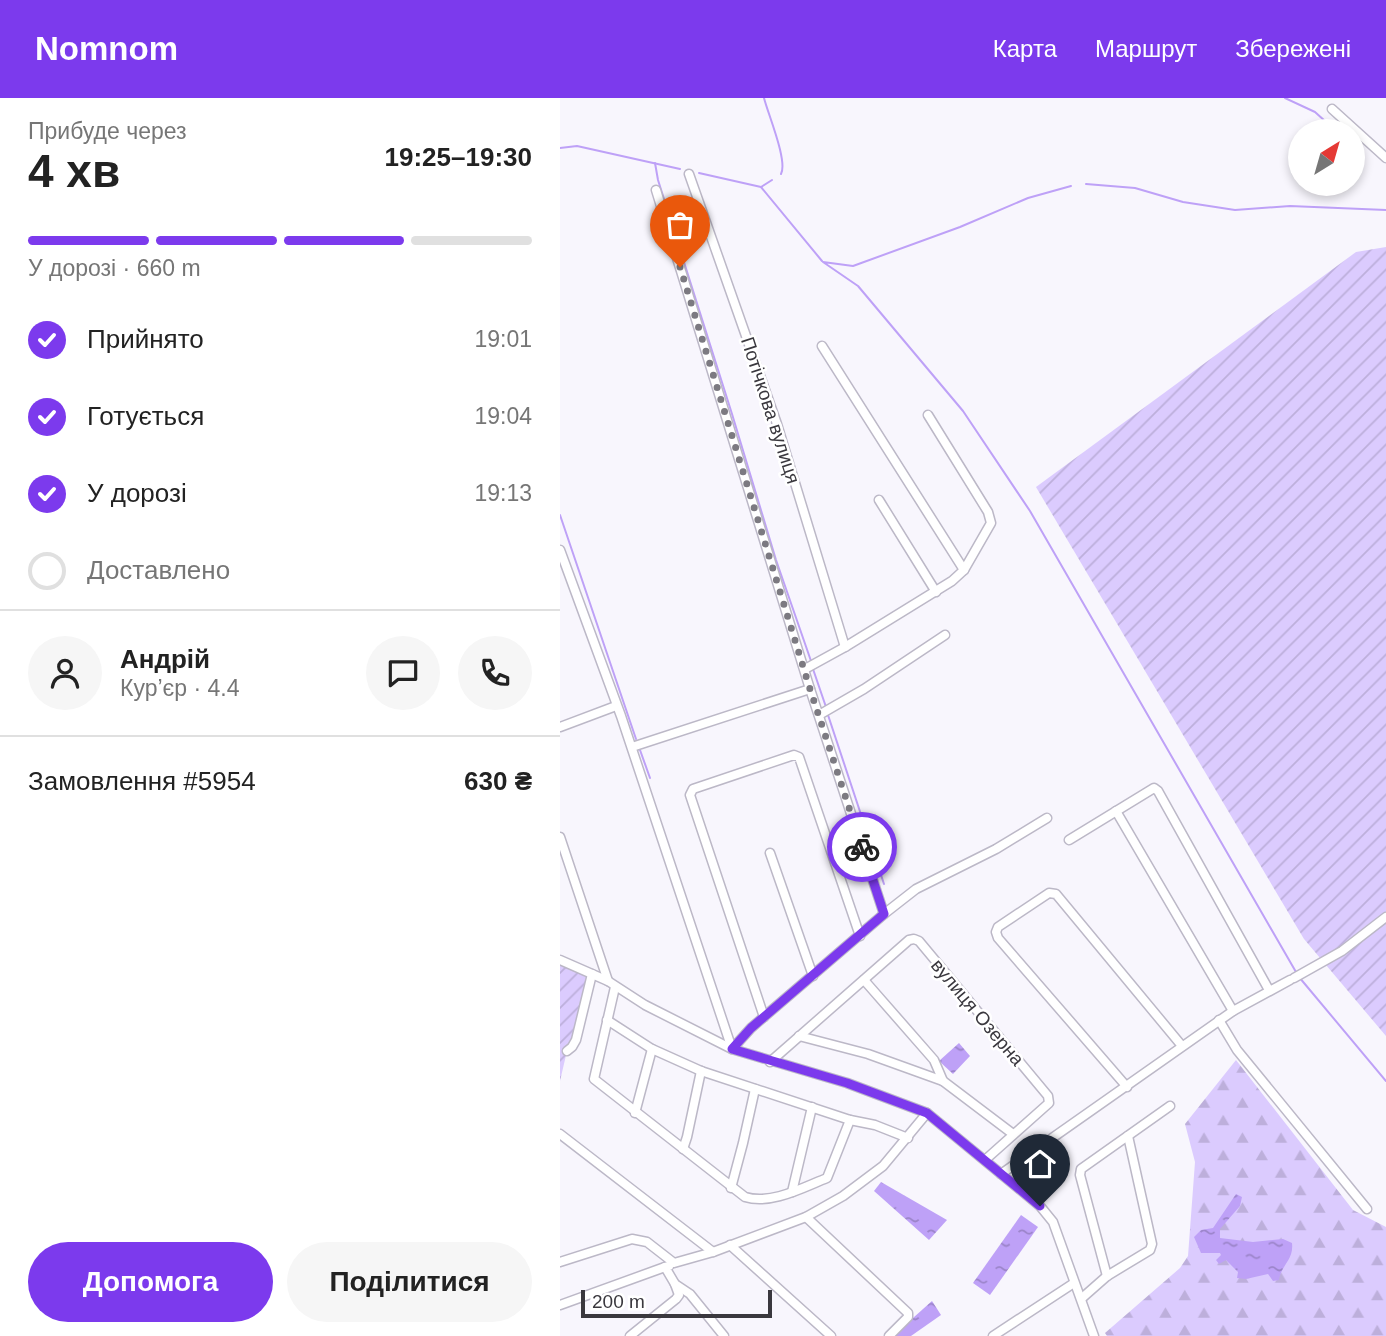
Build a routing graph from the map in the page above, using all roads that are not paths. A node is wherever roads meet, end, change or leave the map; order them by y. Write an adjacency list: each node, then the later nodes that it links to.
1 (1332, 108): 2 (street)
2 (1386, 158)
3 (689, 174): 12 (street, Потічкова вулиця)
4 (656, 190): 13 (street)
5 (822, 346): 9 (street)
6 (928, 415): 9 (street)
7 (879, 500): 10 (street)
8 (560, 551): 15 (street)
9 (964, 570): 10 (street)
10 (936, 592): 12 (street)
11 (945, 635): 16 (street)
12 (845, 647): 13 (street)
13 (805, 669): 14 (street)
14 (810, 689): 16 (street); 18 (street)
15 (616, 706): 17 (street); 18 (street)
16 (819, 715): 24 (street)
17 (560, 727)
18 (632, 747): 40 (street)
19 (1116, 811): 22 (street); 32 (street); 33 (street)
20 (1047, 818): 24 (street)
21 (560, 837): 31 (street)
22 (1069, 840)
23 (770, 853): 29 (street)
24 (884, 914): 26 (street)
25 (1386, 917): 32 (street)
26 (860, 936): 29 (street); 34 (street)
27 (560, 960): 28 (street)
28 (592, 974): 31 (street); 41 (street)
29 (813, 976): 34 (street)
30 (864, 980): 37 (street, вулиця Озерна); 44 (street); 52 (street, вулиця Озерна)
31 (612, 984): 35 (street); 40 (street)
32 (1269, 990): 33 (street)
33 (1233, 1011): 36 (street)
34 (764, 1017): 40 (street)
35 (607, 1020): 39 (street); 49 (street)
36 (1219, 1020): 38 (street); 61 (street)
37 (799, 1036): 42 (street, вулиця Озерна); 44 (street)
38 (1182, 1046): 45 (street); 45 (street)
39 (652, 1049): 43 (street); 49 (street)
40 (732, 1049): 42 (street)
41 (567, 1051)
42 (770, 1062): 50 (street)
43 (701, 1071): 46 (street); 56 (street)
44 (943, 1081): 52 (street)
45 (1126, 1087): 58 (street)
46 (755, 1089): 48 (street); 59 (street)
47 (1170, 1106): 54 (street)
48 (812, 1107): 51 (street); 60 (street)
49 (635, 1113): 56 (street)
50 (927, 1113): 55 (street); 57 (street)
51 (850, 1120): 55 (street); 60 (street)
52 (1013, 1133): 57 (street, вулиця Озерна)
53 (560, 1134): 64 (street)
54 (1128, 1136): 67 (street); 67 (street)
55 (908, 1138): 62 (street)
56 (683, 1149): 59 (street)
57 (985, 1160): 58 (street)
58 (1001, 1174): 68 (street)
59 (731, 1188): 60 (street)
60 (792, 1192)
61 (1367, 1209)
62 (806, 1217): 63 (street); 75 (street)
63 (730, 1245): 64 (street); 74 (street)
64 (713, 1252): 66 (street)
65 (560, 1262): 66 (street)
66 (670, 1265): 69 (street); 71 (street)
67 (1107, 1276): 70 (street)
68 (1074, 1283): 70 (street); 76 (street)
69 (676, 1284): 72 (street); 73 (street)
70 (1082, 1298): 77 (street)
71 (560, 1305)
72 (630, 1336)
73 (724, 1336)
74 (831, 1336)
75 (889, 1336)
76 (993, 1336)
77 (1094, 1336)

